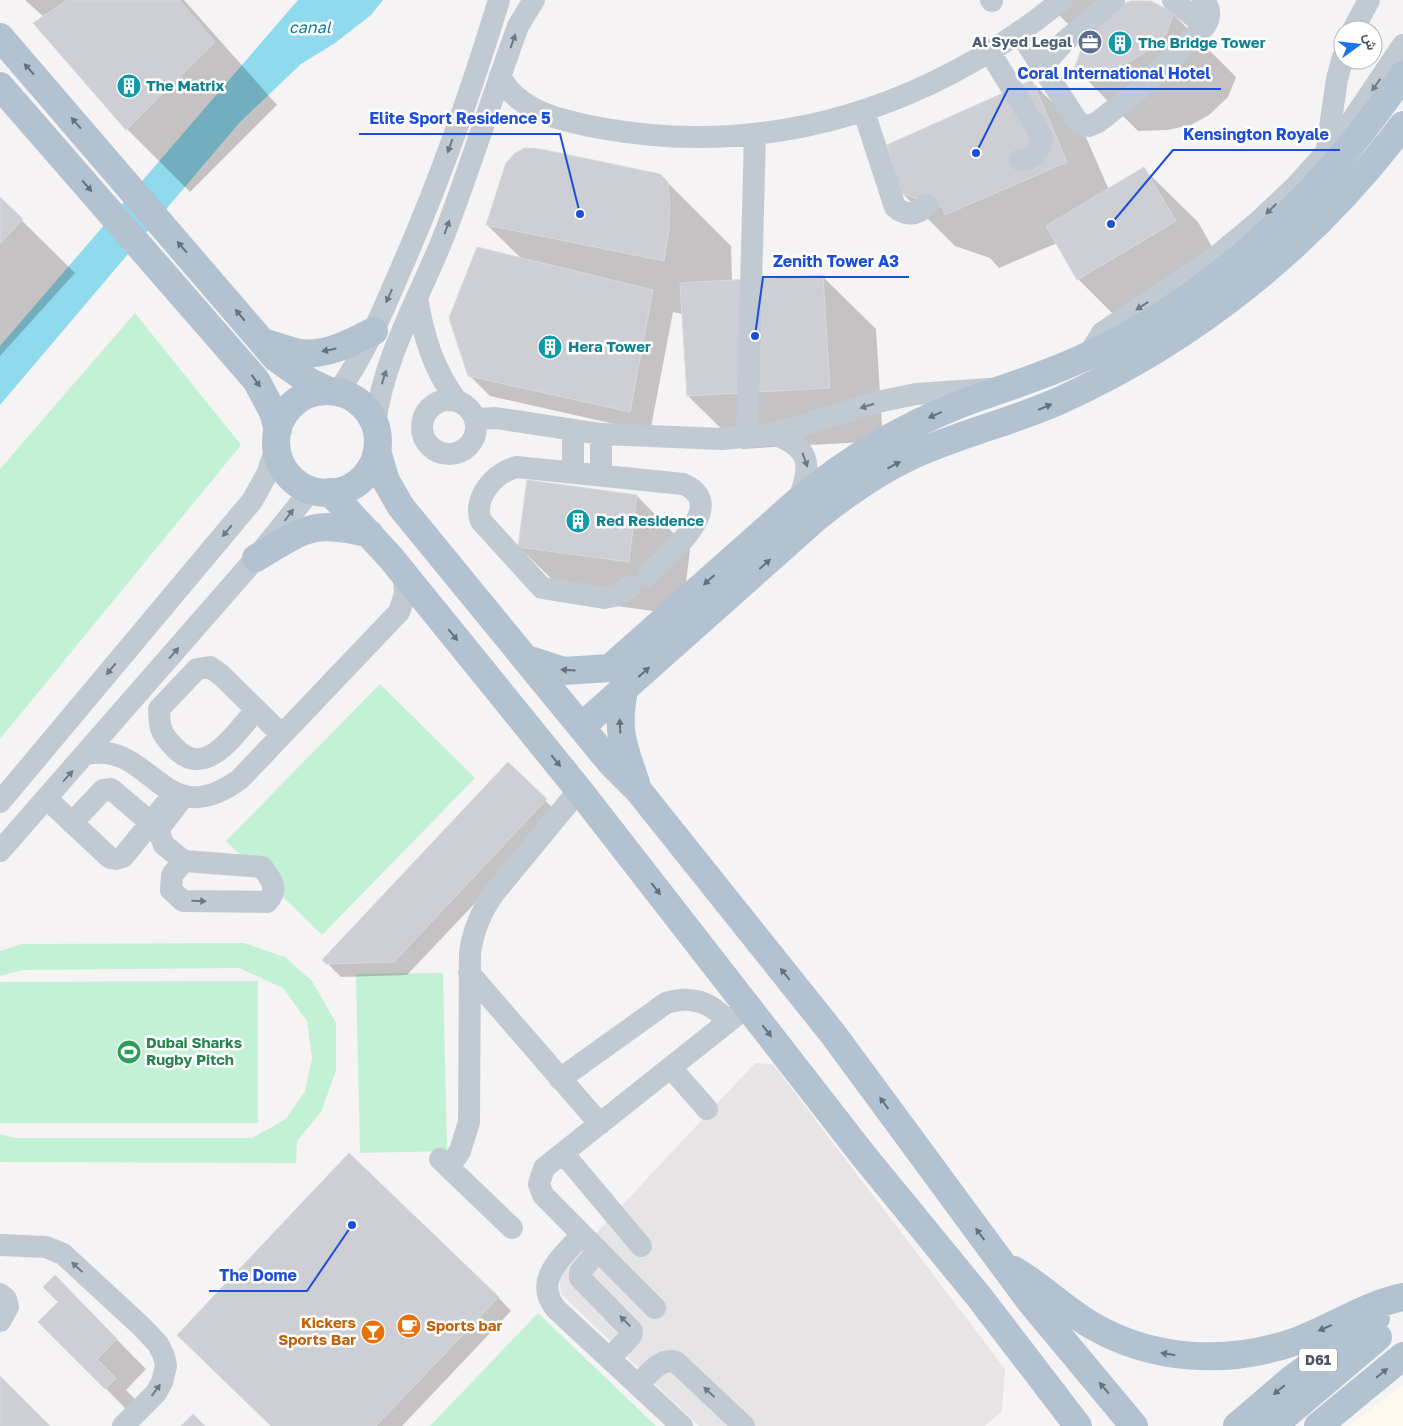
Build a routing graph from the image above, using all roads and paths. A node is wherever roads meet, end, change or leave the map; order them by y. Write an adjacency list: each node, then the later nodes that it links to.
1 (499, 0): 31 (street, one-way to 31)
2 (534, 0): 16 (street, one-way to 2)
3 (1062, 0): 10 (street)
4 (1114, 0): 14 (street)
5 (1173, 0): 9 (street)
6 (1203, 0): 9 (street)
7 (1369, 0): 8 (street)
8 (1358, 20)
9 (1205, 26): 14 (street)
10 (1020, 33): 12 (street); 14 (street)
11 (0, 37): 32 (main road, one-way to 11)
12 (989, 51): 17 (street); 20 (street)
13 (1402, 55): 26 (main road, one-way to 26)
14 (1042, 67)
15 (1339, 70): 26 (street)
16 (500, 76): 19 (street); 21 (street)
17 (1006, 78): 25 (street); 27 (street)
18 (0, 86): 41 (main road, one-way to 41)
19 (536, 110): 21 (street); 23 (street)
20 (864, 112): 23 (street); 24 (street)
21 (486, 119): 30 (street, one-way to 21)
22 (1403, 125): 54 (main road, one-way to 22)
23 (755, 134): 42 (street)
24 (872, 138): 28 (street); 29 (street)
25 (1053, 141)
26 (1331, 159): 33 (main road, one-way to 33)
27 (1020, 160)
28 (927, 205)
29 (886, 216)
30 (417, 296): 35 (street); 37 (street, one-way to 30)
31 (374, 331): 32 (main road, one-way to 32); 34 (street)
32 (262, 342): 34 (main road)
33 (1002, 389): 40 (street, one-way to 40); 47 (main road, one-way to 47)
34 (333, 391): 37 (main road); 41 (main road)
35 (457, 401): 36 (street); 36 (street)
36 (474, 418): 38 (street)
37 (375, 424): 43 (main road)
38 (573, 431): 39 (street); 44 (street)
39 (601, 434): 42 (street); 45 (street)
40 (773, 434): 42 (street); 47 (street, one-way to 47)
41 (277, 438): 46 (main road); 65 (street, one-way to 65)
42 (747, 438)
43 (377, 451): 46 (main road); 53 (main road)
44 (573, 471): 45 (street); 45 (street)
45 (600, 474)
46 (320, 491): 48 (main road); 49 (street, one-way to 46)
47 (798, 501): 53 (main road, one-way to 53)
48 (370, 534): 49 (main road); 50 (main road)
49 (256, 558): 56 (street, one-way to 49)
50 (404, 576): 51 (street); 52 (main road)
51 (399, 612): 52 (street); 58 (street)
52 (435, 613): 61 (main road, one-way to 61)
53 (527, 659): 57 (main road)
54 (624, 690): 57 (main road); 62 (main road, one-way to 54)
55 (256, 710): 58 (street)
56 (116, 721): 59 (street); 60 (street)
57 (581, 728): 62 (main road)
58 (282, 735): 63 (street)
59 (87, 754): 60 (street); 64 (street, one-way to 59)
60 (132, 761): 63 (street)
61 (579, 790): 70 (street); 71 (main road, one-way to 71)
62 (638, 790): 82 (main road, one-way to 62)
63 (180, 794): 66 (street); 69 (street)
64 (47, 799): 67 (street); 68 (street)
65 (0, 802)
66 (150, 822): 67 (street); 67 (street)
67 (72, 823)
68 (0, 851)
69 (184, 861)
70 (470, 973): 73 (street); 77 (street)
71 (738, 1014): 72 (street); 73 (street); 89 (main road, one-way to 89)
72 (671, 1068): 74 (street); 75 (street)
73 (560, 1079): 75 (street)
74 (707, 1109)
75 (600, 1124): 76 (street)
76 (563, 1153): 78 (street); 80 (street)
77 (512, 1228)
78 (582, 1235): 81 (street); 88 (street)
79 (0, 1246): 92 (street, one-way to 79)
80 (641, 1246)
81 (598, 1252): 85 (street); 88 (street, one-way to 81)
82 (1001, 1262): 84 (main road, one-way to 82); 97 (main road, one-way to 82)
83 (0, 1294): 86 (street)
84 (1403, 1299): 98 (main road, D61, one-way to 98); 99 (main road)
85 (655, 1308)
86 (0, 1321)
87 (1403, 1356): 91 (main road, one-way to 87)
88 (610, 1358): 90 (street)
89 (1046, 1384): 95 (main road); 96 (main road)
90 (638, 1385): 93 (street); 94 (street, one-way to 90)
91 (1359, 1392): 100 (main road); 101 (main road)
92 (123, 1426)
93 (682, 1426)
94 (744, 1426)
95 (1058, 1426)
96 (1078, 1426)
97 (1134, 1426)
98 (1237, 1426)
99 (1273, 1426)
100 (1318, 1426)
101 (1336, 1426)

